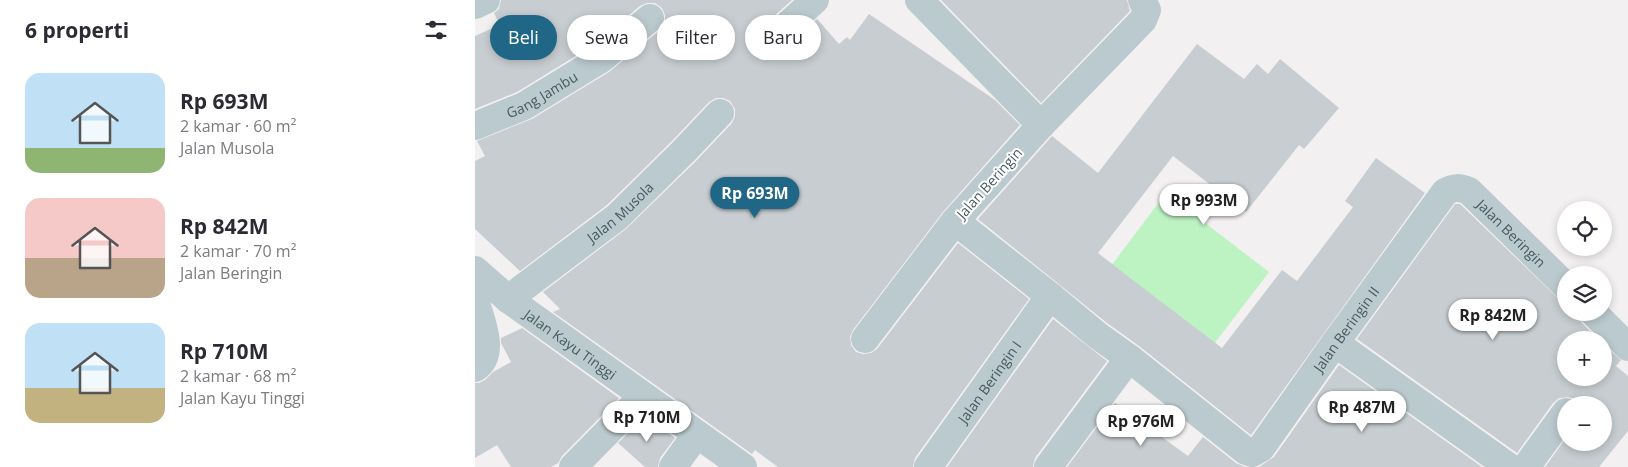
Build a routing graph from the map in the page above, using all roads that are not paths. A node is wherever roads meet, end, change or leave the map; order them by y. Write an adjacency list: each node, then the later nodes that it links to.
1 (486, 0): 5 (street)
2 (815, 0): 6 (street)
3 (919, 0): 10 (street)
4 (1143, 1): 10 (street, Jalan Beringin)
5 (475, 5)
6 (799, 15)
7 (650, 18): 9 (street, Gang Jambu)
8 (721, 113): 17 (street, Jalan Musola)
9 (475, 126)
10 (1041, 126): 12 (street, Jalan Beringin)
11 (1452, 188): 14 (street, Jalan Beringin); 20 (street, Jalan Beringin II)
12 (955, 221): 15 (street, Jalan Beringin); 19 (street)
13 (475, 270): 17 (street, Jalan Kayu Tinggi)
14 (1557, 277)
15 (1050, 296): 22 (street, Jalan Beringin); 30 (street, Jalan Beringin I)
16 (475, 299): 23 (street)
17 (508, 299): 24 (street, Jalan Kayu Tinggi)
18 (1602, 321): 21 (street)
19 (865, 340)
20 (1335, 343): 22 (street, Jalan Beringin II); 32 (street)
21 (1628, 347)
22 (1129, 358): 31 (street)
23 (475, 368)
24 (643, 396): 26 (street, Jalan Kayu Tinggi); 27 (street)
25 (1557, 425): 33 (street)
26 (696, 435): 28 (street); 29 (street, Jalan Kayu Tinggi)
27 (573, 467)
28 (673, 467)
29 (743, 467)
30 (928, 467)
31 (1048, 467)
32 (1509, 467)
33 (1526, 467)

